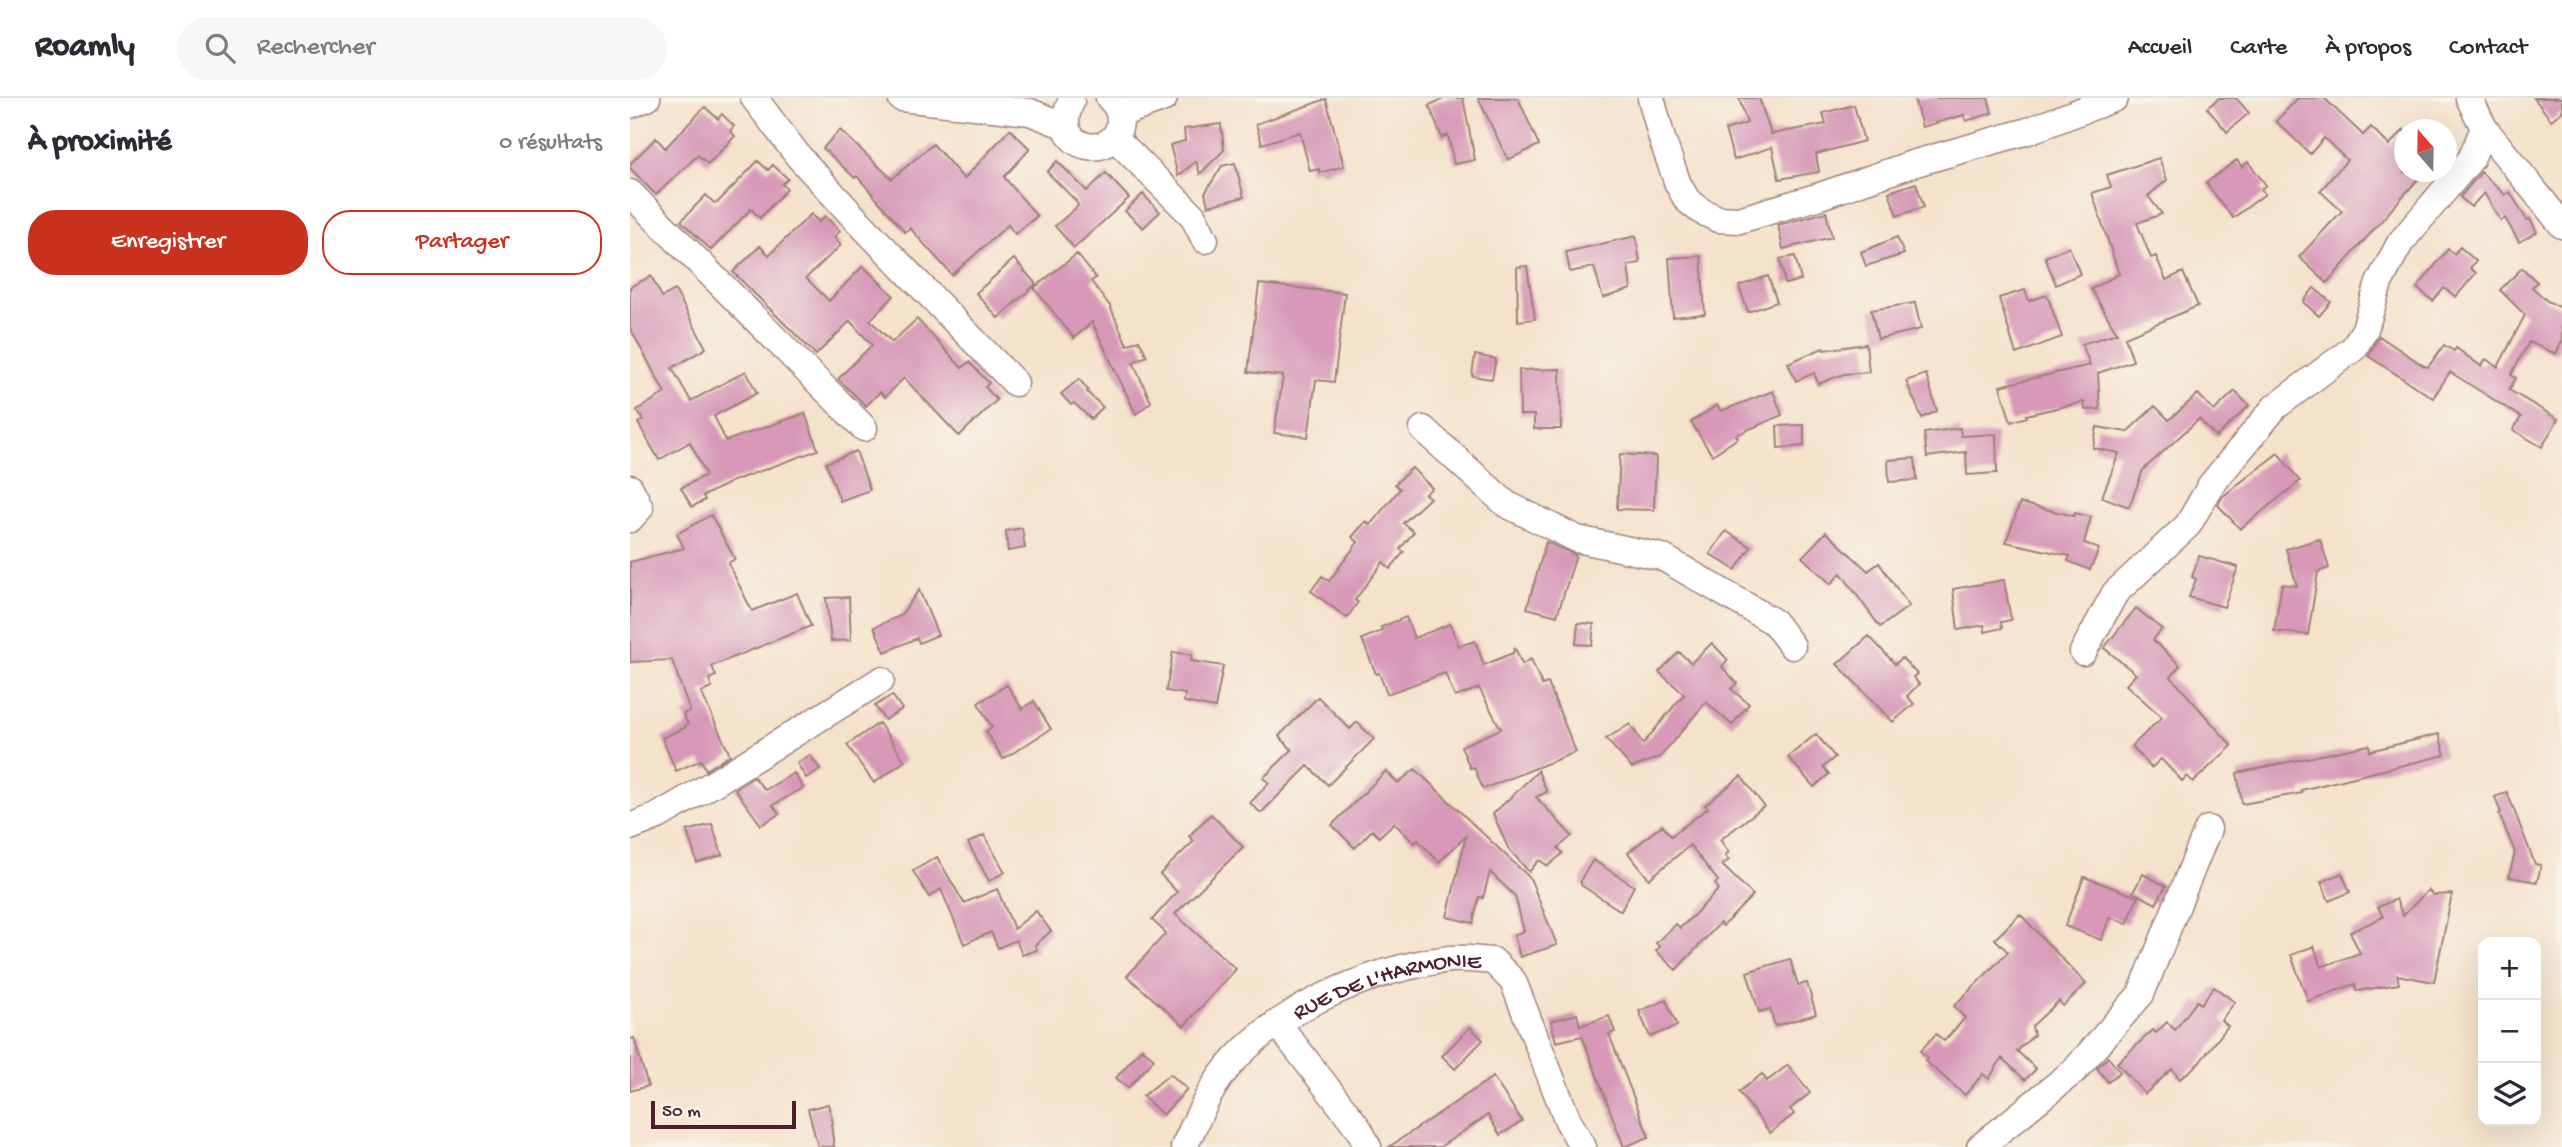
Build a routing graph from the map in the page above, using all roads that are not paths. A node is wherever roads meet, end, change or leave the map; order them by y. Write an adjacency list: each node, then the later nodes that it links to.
1 (648, 98): 8 (street)
2 (754, 98): 15 (street)
3 (901, 98): 9 (street)
4 (1164, 98): 10 (street)
5 (1651, 98): 6 (street)
6 (2115, 98)
7 (2469, 98): 11 (street)
8 (630, 105)
9 (1071, 109): 10 (street)
10 (1114, 116): 14 (street)
11 (2484, 128): 13 (street); 21 (street)
12 (630, 193): 16 (street)
13 (2562, 225)
14 (1205, 240)
15 (1015, 383)
16 (864, 428)
17 (1423, 429): 20 (street)
18 (630, 488): 19 (street)
19 (630, 519)
20 (1792, 646)
21 (2083, 652)
22 (881, 680): 23 (street)
23 (630, 827)
24 (2208, 828): 29 (street)
25 (1277, 1023): 26 (street, RUE DE L'HARMONIE); 27 (street); 28 (street, RUE DE L'HARMONIE)
26 (1184, 1147)
27 (1368, 1147)
28 (1583, 1147)
29 (1980, 1147)

